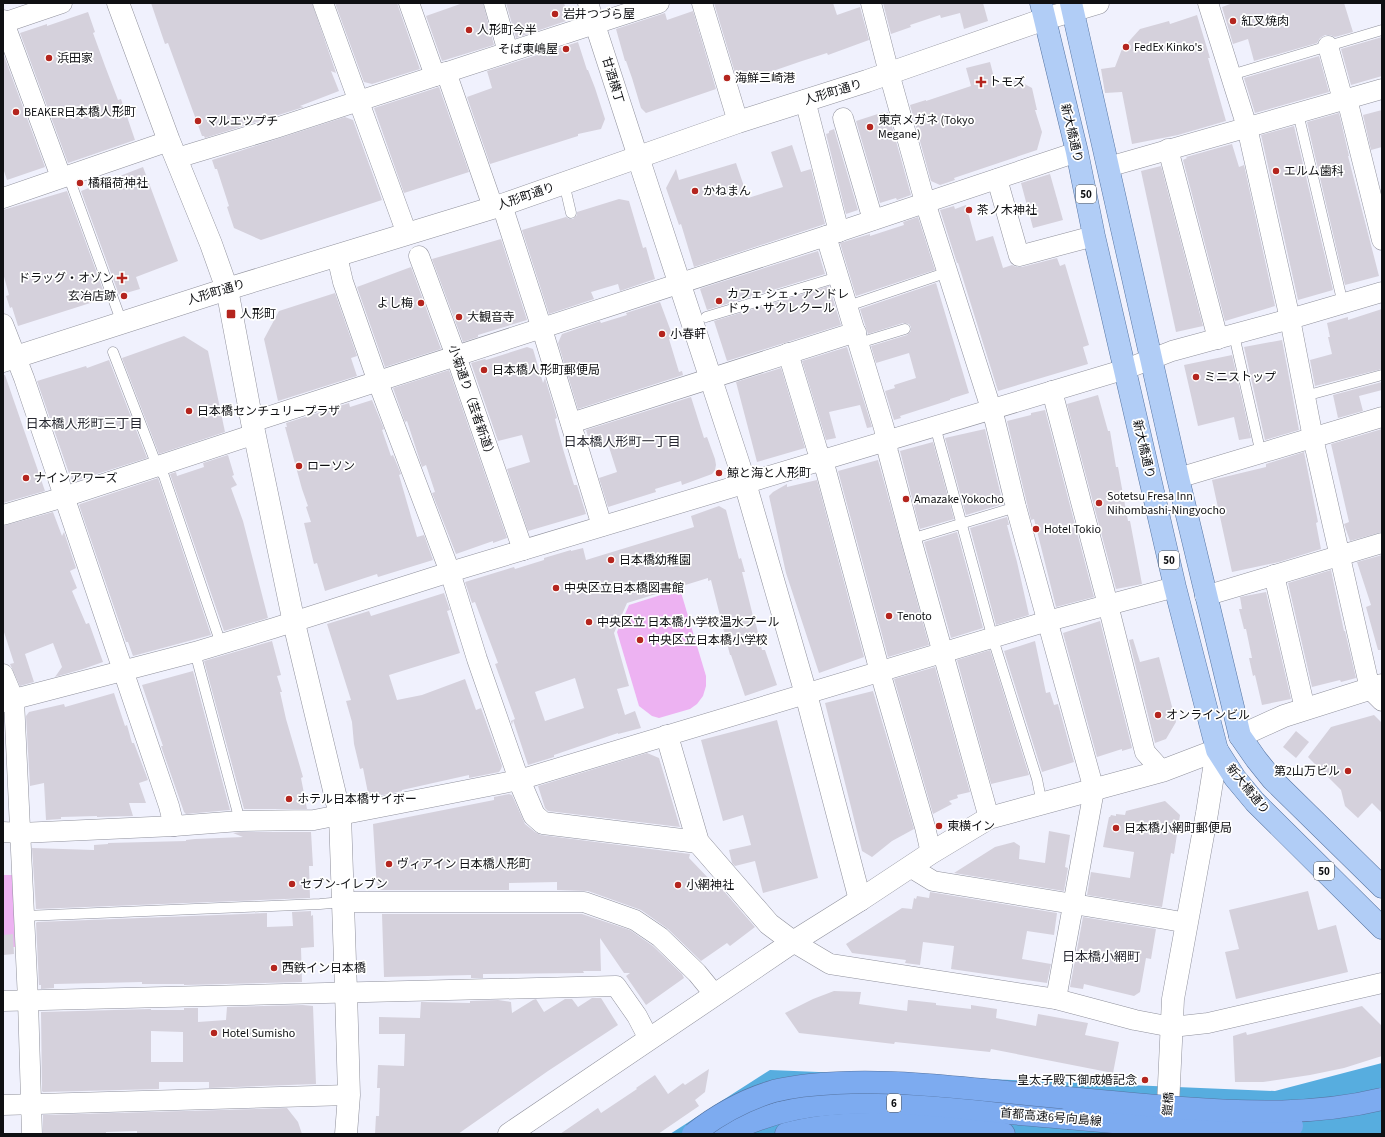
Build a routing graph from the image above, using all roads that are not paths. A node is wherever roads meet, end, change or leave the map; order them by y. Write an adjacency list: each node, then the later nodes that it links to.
1 (62, 3): 14 (street)
2 (118, 3): 31 (street)
3 (323, 3): 25 (street)
4 (409, 3): 20 (street)
5 (494, 3): 18 (street)
6 (588, 3): 15 (street, 甘酒横丁)
7 (659, 3): 15 (street)
8 (702, 3): 28 (street)
9 (871, 3): 19 (street)
10 (1098, 3): 12 (street, 人形町通り)
11 (1208, 3): 21 (street)
12 (1072, 7): 13 (street, 人形町通り); 34 (main road, 新大橋通り / 50)
13 (1043, 11): 19 (street, 人形町通り); 32 (main road, 新大橋通り / 50)
14 (3, 22): 35 (street)
15 (595, 23): 18 (street); 33 (street, 甘酒横丁)
16 (1382, 30): 17 (lane)
17 (1328, 46): 21 (lane); 24 (street)
18 (508, 52): 20 (street)
19 (889, 73): 23 (street, 人形町通り); 39 (street)
20 (440, 74): 25 (street); 40 (street)
21 (1231, 75): 29 (street)
22 (1382, 89): 24 (street)
23 (805, 100): 28 (street, 人形町通り); 44 (street)
24 (1345, 100): 26 (street); 46 (street)
25 (358, 101): 31 (street); 43 (street)
26 (1298, 113): 29 (street); 54 (lane)
27 (843, 118): 42 (street)
28 (738, 122): 33 (street, 人形町通り)
29 (1247, 127): 30 (street); 57 (street)
30 (1168, 149): 34 (street); 63 (street)
31 (173, 150): 35 (street); 52 (street)
32 (1076, 152): 36 (street); 45 (main road, 新大橋通り / 50)
33 (638, 157): 37 (street, 人形町通り); 51 (street)
34 (1108, 167): 67 (main road, 新大橋通り / 50)
35 (65, 176): 38 (street); 58 (lane)
36 (997, 179): 39 (street); 45 (street)
37 (564, 183): 40 (street, 人形町通り); 41 (lane)
38 (3, 198)
39 (925, 202): 42 (street); 49 (street)
40 (497, 206): 43 (street, 人形町通り); 60 (street)
41 (572, 213)
42 (873, 220): 44 (street)
43 (407, 234): 47 (street, 人形町通り)
44 (833, 234): 50 (street); 51 (street)
45 (1094, 236): 69 (main road, 新大橋通り / 50)
46 (1382, 240)
47 (337, 256): 52 (street, 人形町通り); 72 (street)
48 (419, 256): 66 (street, 小菊通り（芸者新道）)
49 (948, 272): 55 (lane); 75 (street)
50 (838, 277): 55 (street); 56 (lane)
51 (679, 284): 60 (street); 71 (street)
52 (227, 289): 58 (street, 人形町通り); 79 (street)
53 (1382, 292): 54 (street)
54 (1343, 304): 57 (street)
55 (848, 306): 62 (street)
56 (706, 318)
57 (1290, 319): 63 (street); 74 (street)
58 (122, 322): 68 (street, 人形町通り)
59 (3, 324): 68 (street)
60 (542, 329): 66 (street); 77 (street)
61 (905, 329): 62 (lane)
62 (857, 337): 65 (street); 81 (street)
63 (1226, 337): 67 (street); 82 (lane)
64 (113, 352): 84 (lane)
65 (788, 353): 71 (street); 83 (street)
66 (456, 356): 72 (street); 94 (street, 小菊通り（芸者新道）)
67 (1151, 358): 69 (street); 85 (main road, 新大橋通り / 50)
68 (9, 359): 87 (street)
69 (1126, 369): 73 (street); 98 (main road, 新大橋通り / 50)
70 (1382, 376): 74 (lane)
71 (711, 378): 77 (street); 86 (street)
72 (378, 382): 79 (street); 96 (street)
73 (1052, 391): 75 (street); 100 (street)
74 (1305, 396): 80 (street)
75 (991, 409): 78 (street); 88 (street)
76 (1382, 418): 80 (street)
77 (571, 423): 91 (street)
78 (936, 426): 81 (street); 90 (lane)
79 (253, 428): 84 (street); 102 (street)
80 (1313, 438): 82 (street); 95 (street)
81 (886, 441): 83 (street); 92 (street)
82 (1261, 454): 85 (street)
83 (822, 460): 86 (street); 108 (street)
84 (157, 466): 87 (street); 104 (lane)
85 (1178, 478): 99 (main road, 新大橋通り / 50)
86 (745, 483): 91 (street); 111 (street)
87 (64, 498): 89 (street); 107 (street)
88 (1016, 507): 90 (lane); 101 (street)
89 (3, 514)
90 (962, 524): 92 (lane); 103 (lane)
91 (602, 526): 94 (street)
92 (912, 539): 106 (street)
93 (1382, 543): 95 (street)
94 (524, 550): 96 (street)
95 (1340, 556): 97 (street); 110 (street)
96 (450, 572): 102 (street); 118 (street)
97 (1274, 575): 99 (street); 113 (street)
98 (1175, 587): 100 (street); 116 (main road, 新大橋通り / 50)
99 (1205, 596): 115 (main road, 新大橋通り / 50)
100 (1108, 605): 101 (street); 117 (street)
101 (1048, 622): 103 (street); 119 (street)
102 (294, 623): 104 (street); 121 (street)
103 (993, 638): 106 (street); 120 (lane)
104 (221, 644): 105 (street)
105 (195, 652): 107 (street); 123 (lane)
106 (943, 653): 108 (street); 122 (street)
107 (123, 670): 112 (street); 124 (street)
108 (880, 672): 111 (street); 127 (street)
109 (3, 674): 112 (street)
110 (1378, 692): 113 (street)
111 (806, 694): 114 (street); 130 (street)
112 (8, 701): 125 (street)
113 (1305, 709): 115 (street)
114 (667, 736): 118 (street); 126 (street)
115 (1240, 736): 116 (main road); 129 (main road, 新大橋通り / 50)
116 (1217, 750): 117 (street); 134 (street, 鎧橋); 135 (main road, 新大橋通り / 50)
117 (1162, 771): 119 (street)
118 (519, 780): 121 (street); 126 (street)
119 (1094, 790): 120 (street); 132 (street)
120 (1042, 804): 122 (street)
121 (340, 815): 123 (street); 131 (street)
122 (989, 818): 127 (street)
123 (240, 821): 124 (street)
124 (174, 826): 125 (street)
125 (11, 833): 133 (street)
126 (698, 842): 136 (street)
127 (931, 853): 128 (street)
128 (910, 867): 130 (street); 132 (street)
129 (1382, 887)
130 (860, 900): 136 (street)
131 (343, 902): 133 (lane); 138 (street); 139 (street)
132 (1073, 904): 134 (street); 140 (street)
133 (24, 916): 141 (street)
134 (1187, 923): 143 (street, 鎧橋)
135 (1382, 928)
136 (793, 942): 139 (street); 140 (street)
137 (1382, 983): 143 (street)
138 (346, 991): 141 (street); 144 (street); 145 (street)
139 (715, 995): 144 (street)
140 (1056, 999): 143 (street)
141 (28, 1000): 142 (street); 147 (street)
142 (3, 1001)
143 (1172, 1026): 157 (street, 鎧橋, bridge)
144 (649, 1039): 152 (street)
145 (349, 1095): 147 (street); 151 (street)
146 (1382, 1099): 153 (highway, bridge)
147 (31, 1104): 148 (street); 150 (street)
148 (3, 1105)
149 (1382, 1112): 154 (highway, 首都高速6号向島線 / 6, bridge)
150 (32, 1134)
151 (346, 1134)
152 (509, 1134)
153 (693, 1134)
154 (724, 1134)
155 (786, 1134): 156 (highway, 首都高速6号向島線 / 6)
156 (1004, 1134)
157 (1166, 1134)

